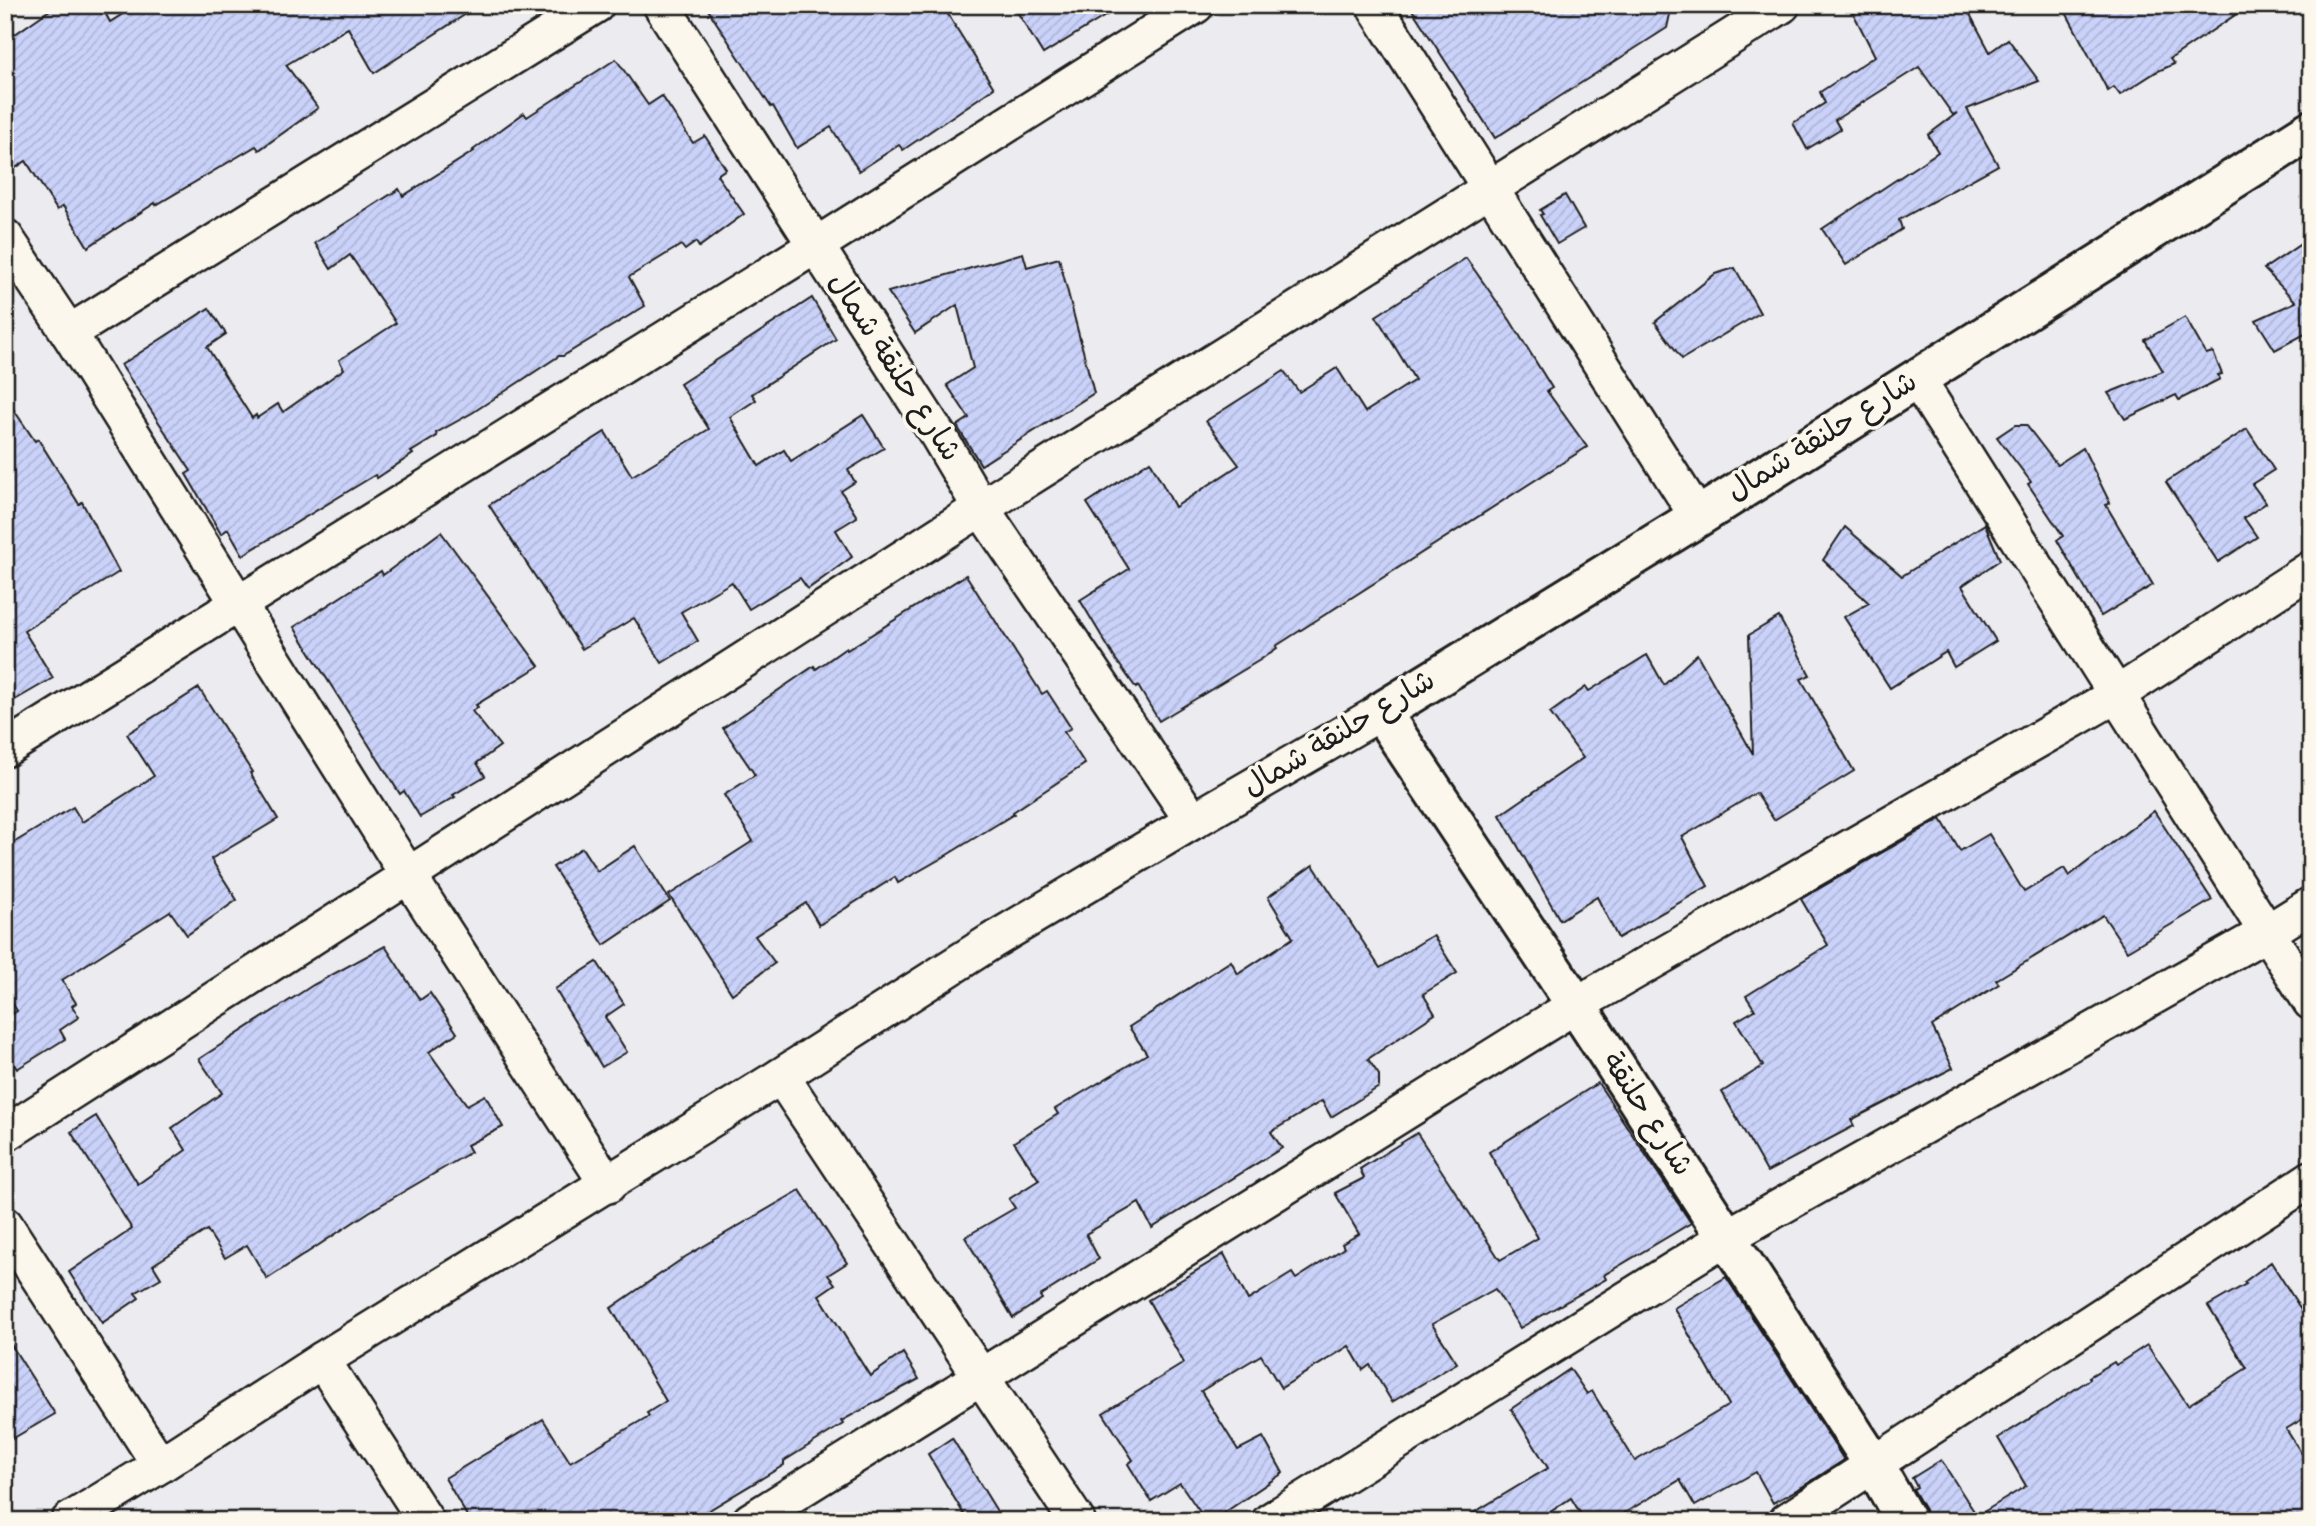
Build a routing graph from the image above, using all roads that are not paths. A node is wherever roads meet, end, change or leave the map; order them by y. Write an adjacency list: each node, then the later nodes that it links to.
1 (596, 5): 10 (street)
2 (661, 5): 9 (street, شارع حلنقة شمال)
3 (1196, 5): 9 (street)
4 (1374, 5): 7 (street)
5 (1782, 5): 7 (street)
6 (2311, 130): 11 (street, شارع حلنقة شمال)
7 (1488, 189): 12 (street); 13 (street)
8 (5, 237): 10 (street)
9 (815, 246): 12 (street, شارع حلنقة شمال); 15 (street)
10 (69, 333): 15 (street)
11 (1917, 379): 13 (street, شارع حلنقة شمال); 16 (street)
12 (981, 508): 19 (street, شارع حلنقة شمال); 20 (street)
13 (1698, 517): 17 (street, شارع حلنقة شمال)
14 (2311, 569): 16 (street)
15 (238, 605): 18 (street); 20 (street)
16 (2116, 695): 22 (street); 24 (street)
17 (1381, 712): 19 (street, شارع حلنقة شمال); 24 (street, شارع حلنقة)
18 (5, 749)
19 (1193, 821): 25 (street)
20 (408, 875): 26 (street); 28 (street)
21 (2311, 905): 22 (street)
22 (2266, 933): 23 (street); 30 (street)
23 (2311, 1002)
24 (1576, 1005): 30 (street, شارع حلنقة); 32 (street)
25 (781, 1076): 28 (street); 32 (street)
26 (5, 1134)
27 (2311, 1179): 34 (street)
28 (608, 1185): 31 (street)
29 (5, 1225): 33 (street)
30 (1725, 1238): 34 (street, شارع حلنقة); 39 (street)
31 (322, 1360): 33 (street); 36 (street)
32 (982, 1375): 37 (street); 38 (street)
33 (160, 1465): 35 (street)
34 (1874, 1465): 40 (street); 41 (street, شارع حلنقة)
35 (69, 1521)
36 (426, 1521)
37 (750, 1521)
38 (1077, 1521)
39 (1270, 1521)
40 (1787, 1521)
41 (1906, 1521)

